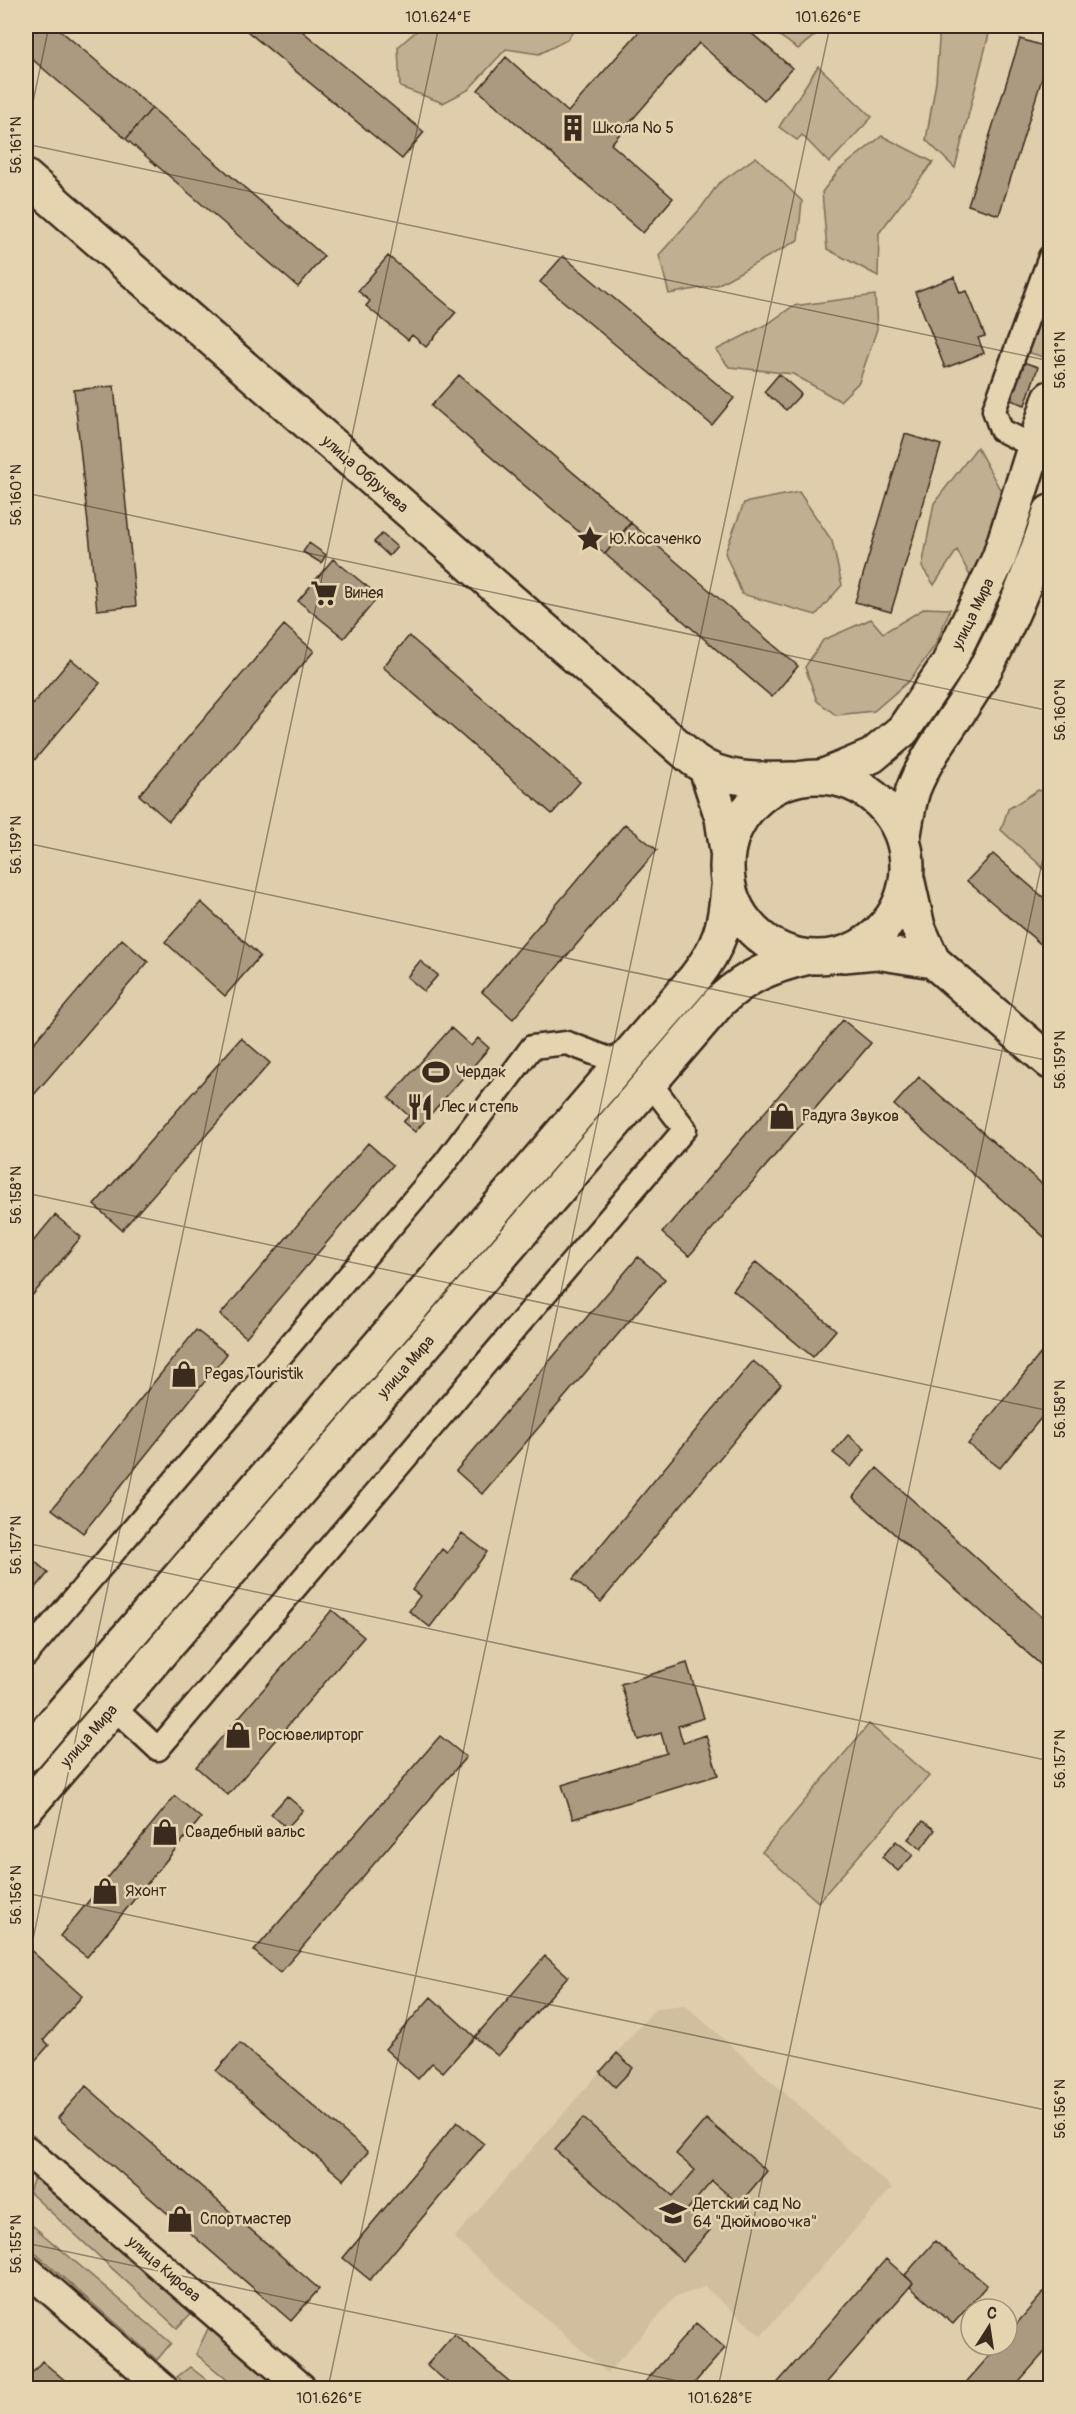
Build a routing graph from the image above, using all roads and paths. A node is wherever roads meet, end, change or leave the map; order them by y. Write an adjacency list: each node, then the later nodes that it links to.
1 (26, 177): 7 (main road, улица Обручева)
2 (1050, 257): 4 (street)
3 (1050, 398): 4 (main road, улица Мира)
4 (1035, 447): 8 (main road, улица Мира)
5 (1050, 512): 6 (main road, улица Мира)
6 (1041, 566): 9 (main road, улица Мира)
7 (706, 769): 8 (main road, улица Обручева); 10 (main road)
8 (809, 778): 9 (main road); 10 (main road)
9 (903, 840): 11 (main road)
10 (727, 852): 12 (main road)
11 (907, 878): 13 (main road); 14 (main road)
12 (728, 887): 13 (main road); 16 (main road)
13 (823, 956): 14 (main road); 17 (main road, улица Мира)
14 (933, 961): 15 (main road)
15 (1050, 1062)
16 (620, 1063): 18 (street); 20 (main road)
17 (650, 1083): 19 (main road, улица Мира); 19 (street)
18 (26, 1655)
19 (114, 1708): 21 (main road, улица Мира)
20 (26, 1755)
21 (26, 1809)
22 (26, 2150): 25 (street, улица Кирова)
23 (26, 2269): 24 (street)
24 (163, 2388)
25 (302, 2388)

